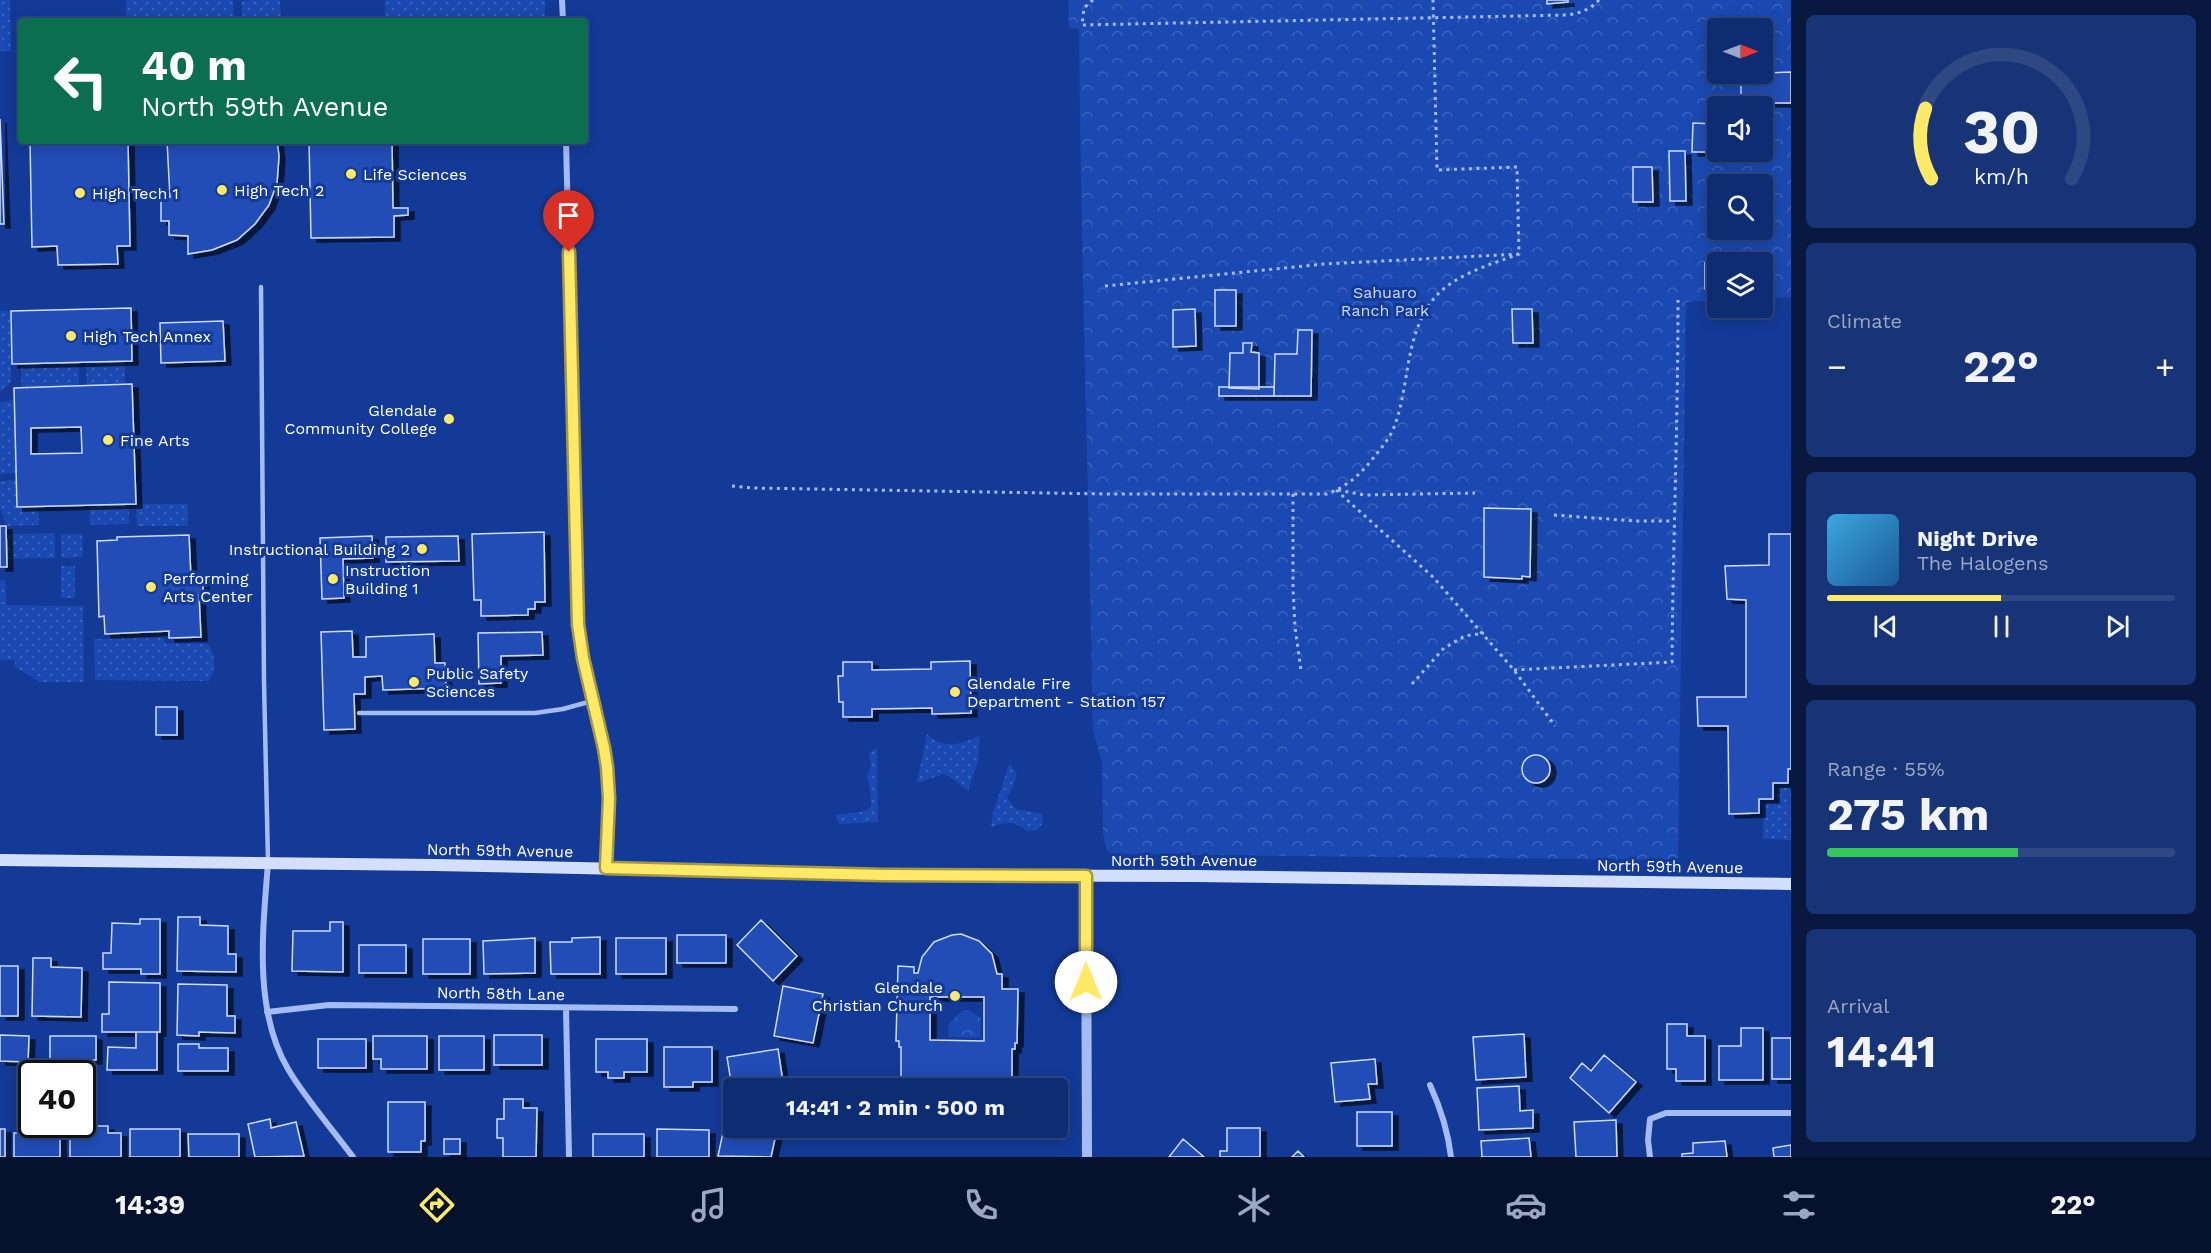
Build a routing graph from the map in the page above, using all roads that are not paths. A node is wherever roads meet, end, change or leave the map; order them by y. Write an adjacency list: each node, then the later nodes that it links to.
1 (562, 0): 2 (street)
2 (563, 18)
3 (566, 144): 5 (street)
4 (261, 287): 8 (lane)
5 (592, 701): 6 (lane); 9 (street)
6 (359, 712)
7 (0, 860): 8 (main road, North 59th Avenue)
8 (268, 863): 9 (main road, North 59th Avenue); 14 (street)
9 (606, 868): 10 (main road, North 59th Avenue)
10 (1086, 876): 11 (main road, North 59th Avenue); 19 (street)
11 (1791, 884)
12 (566, 1008): 13 (street, North 58th Lane); 14 (street, North 58th Lane); 18 (street)
13 (735, 1009)
14 (267, 1012): 17 (street)
15 (1430, 1085): 20 (street)
16 (1791, 1113): 21 (street)
17 (353, 1157)
18 (569, 1157)
19 (1087, 1157)
20 (1451, 1157)
21 (1650, 1157)

